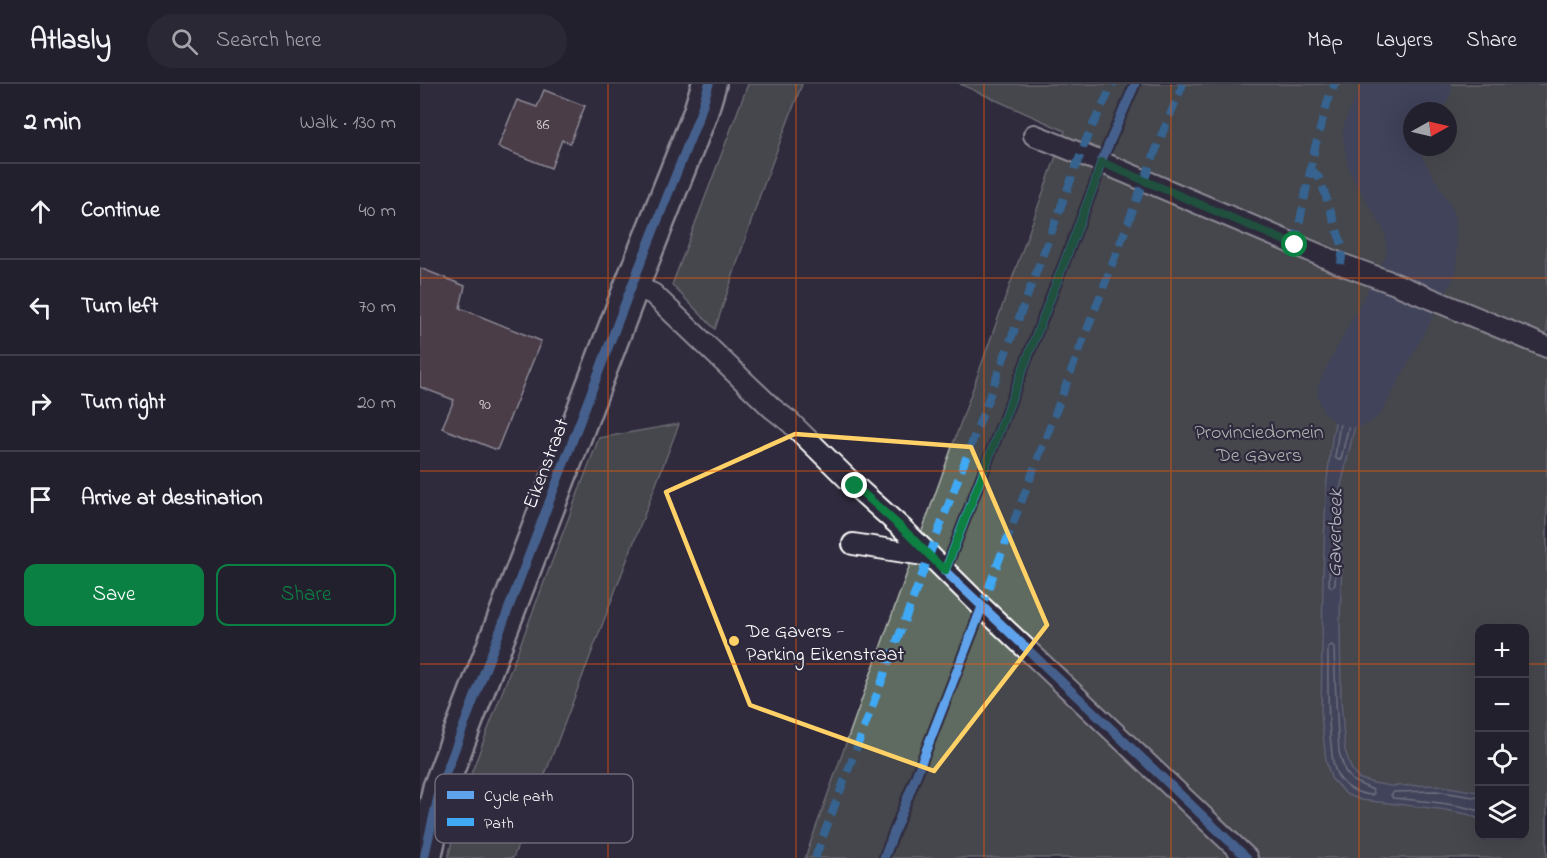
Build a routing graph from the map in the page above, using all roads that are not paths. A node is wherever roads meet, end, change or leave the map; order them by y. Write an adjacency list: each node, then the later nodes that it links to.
1 (709, 84): 3 (street, Eikenstraat)
2 (1034, 135): 4 (lane)
3 (632, 285): 6 (lane); 7 (street, Eikenstraat)
4 (1547, 347)
5 (853, 544): 6 (lane)
6 (930, 556): 10 (lane)
7 (445, 774)
8 (435, 810): 9 (street, Eikenstraat)
9 (424, 858)
10 (1247, 858)

